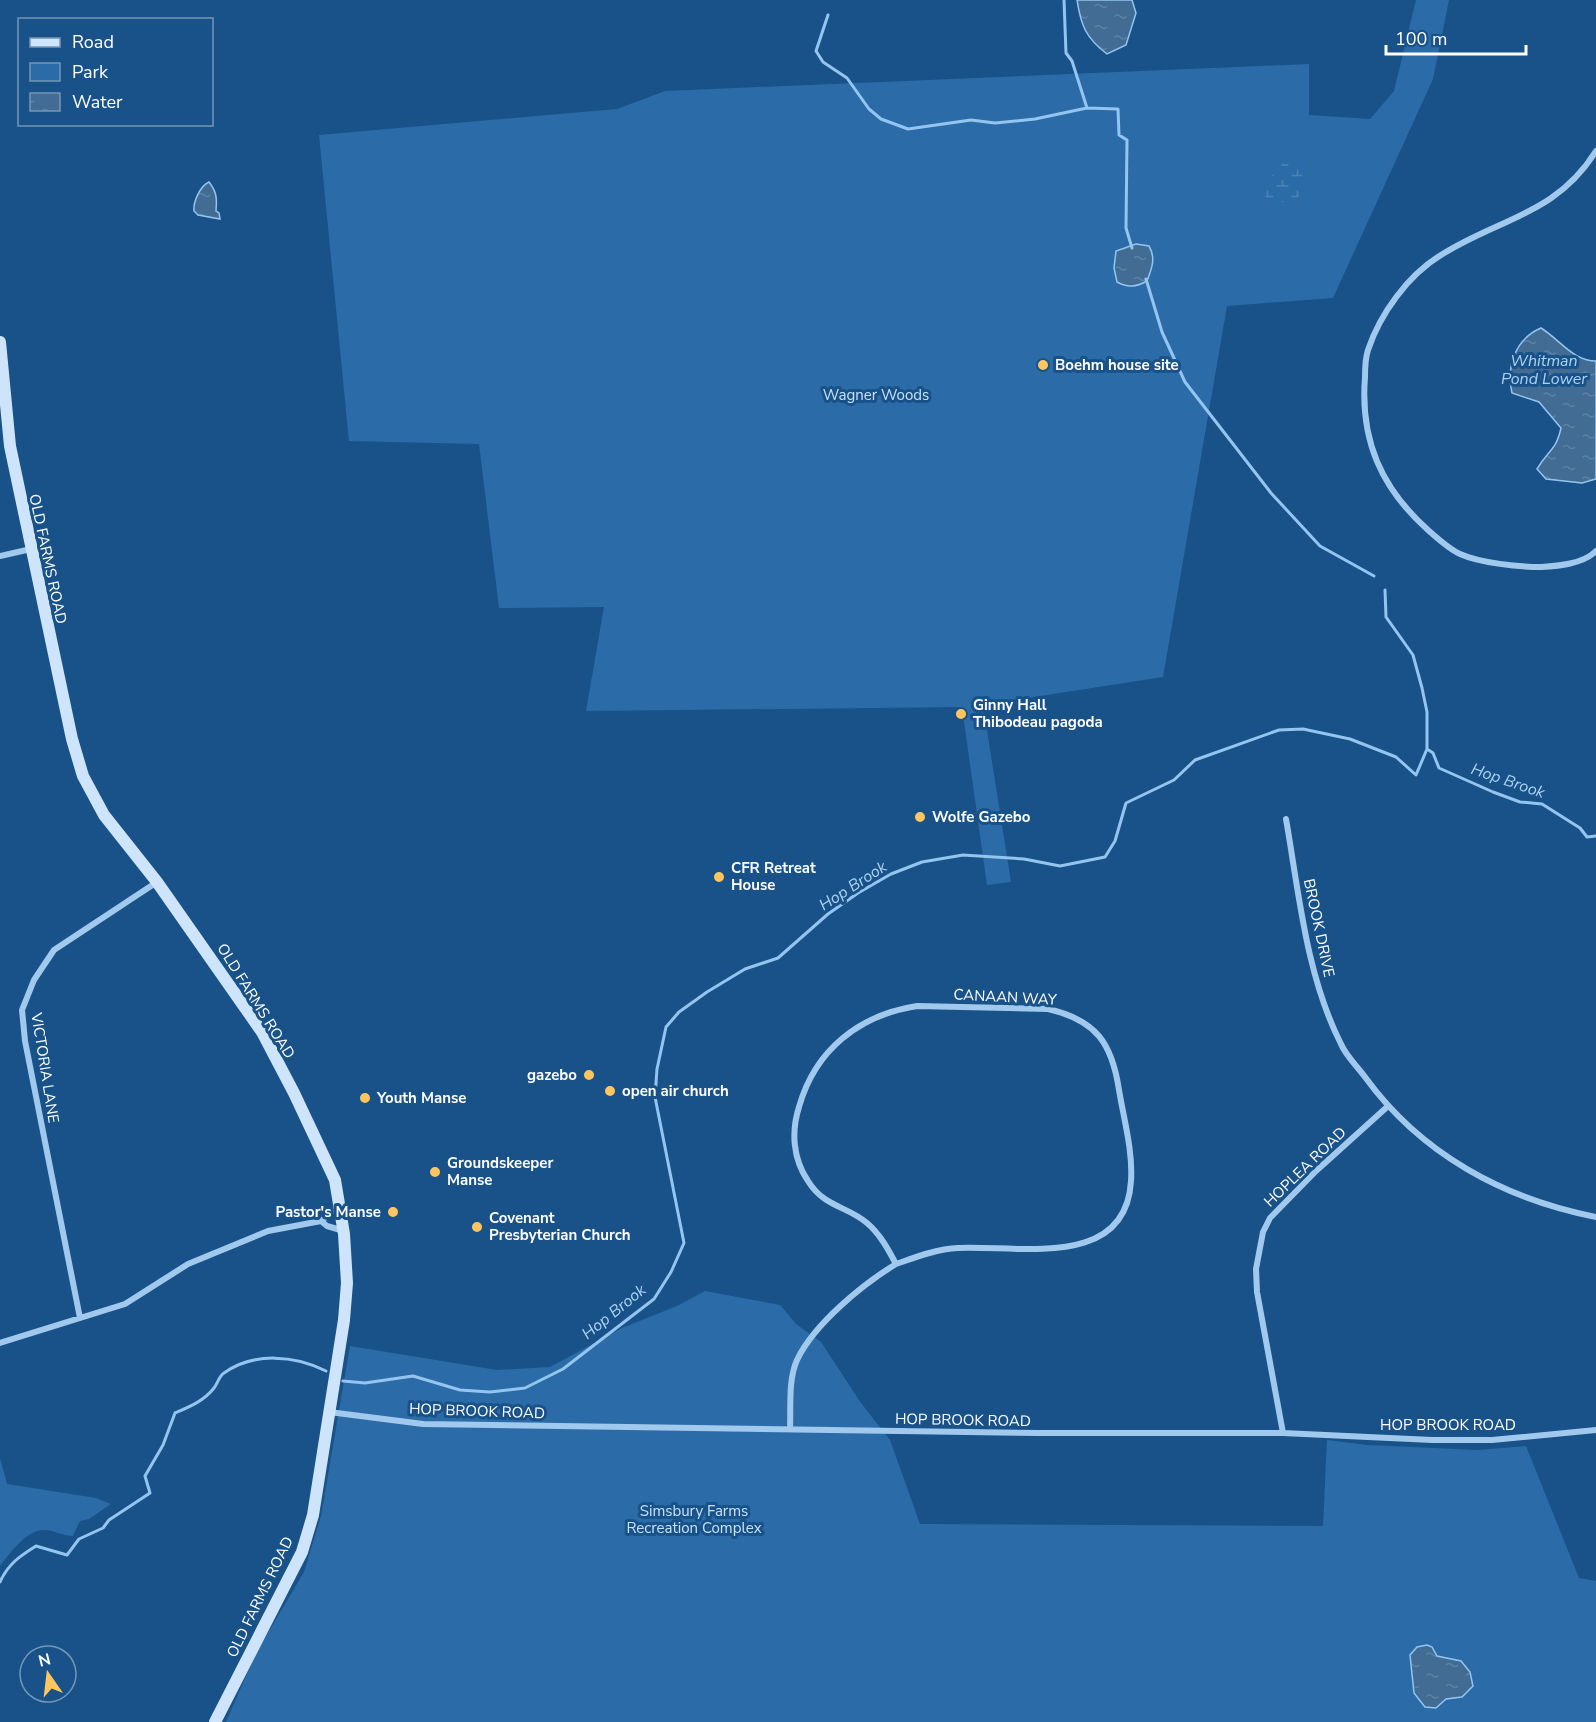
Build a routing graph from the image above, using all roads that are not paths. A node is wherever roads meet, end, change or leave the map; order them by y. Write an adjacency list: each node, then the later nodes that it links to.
1 (1596, 151): 4 (street)
2 (0, 342): 3 (street, OLD FARMS ROAD)
3 (31, 549): 5 (street); 7 (street, OLD FARMS ROAD)
4 (1596, 551)
5 (0, 556)
6 (1286, 819): 8 (street, BROOK DRIVE)
7 (157, 882): 9 (street, OLD FARMS ROAD); 14 (street, VICTORIA LANE)
8 (1387, 1107): 10 (street, BROOK DRIVE); 19 (street, HOPLEA ROAD)
9 (340, 1206): 11 (street); 12 (street, OLD FARMS ROAD)
10 (1596, 1217)
11 (321, 1221): 12 (street); 14 (street)
12 (344, 1231): 16 (street, OLD FARMS ROAD)
13 (896, 1264): 13 (street, CANAAN WAY); 17 (street, CANAAN WAY)
14 (81, 1318): 15 (street)
15 (0, 1343)
16 (329, 1412): 17 (street, HOP BROOK ROAD); 20 (street, OLD FARMS ROAD)
17 (790, 1429): 19 (street, HOP BROOK ROAD)
18 (1596, 1430): 19 (street, HOP BROOK ROAD)
19 (1282, 1433)
20 (215, 1722)

